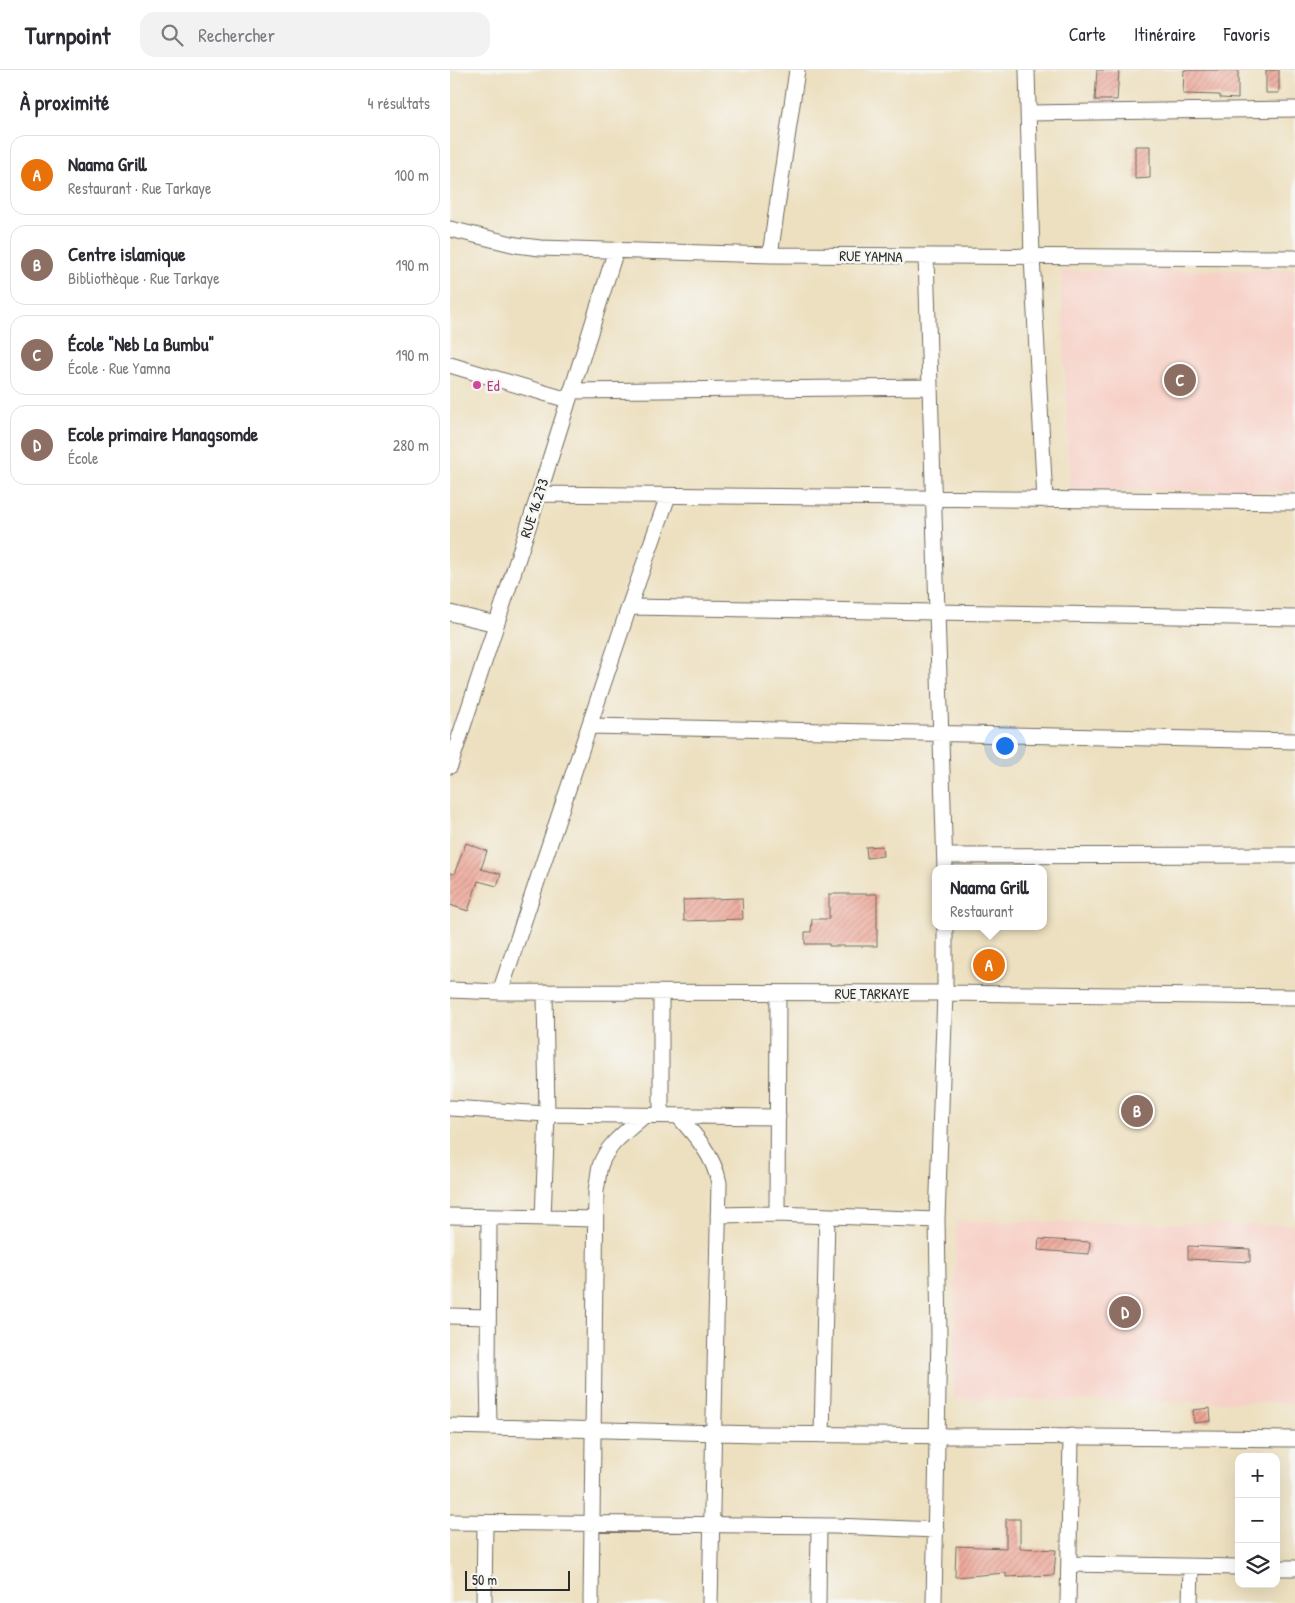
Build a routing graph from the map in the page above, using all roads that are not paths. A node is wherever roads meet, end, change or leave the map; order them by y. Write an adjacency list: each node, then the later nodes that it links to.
1 (797, 70): 7 (street)
2 (1027, 70): 4 (street)
3 (1295, 108): 4 (street)
4 (1029, 113): 9 (street)
5 (450, 229): 6 (street, RUE YAMNA)
6 (616, 250): 7 (street, RUE YAMNA); 13 (street, RUE 16.273)
7 (770, 255): 8 (street, RUE YAMNA)
8 (926, 256): 9 (street, RUE YAMNA); 12 (street)
9 (1032, 257): 10 (street, RUE YAMNA); 17 (street)
10 (1295, 258)
11 (450, 365): 13 (street)
12 (930, 387): 13 (street); 16 (street)
13 (569, 396): 14 (street, RUE 16.273)
14 (539, 494): 15 (street); 23 (street, RUE 16.273)
15 (668, 496): 16 (street); 19 (street)
16 (933, 499): 17 (street); 20 (street)
17 (1045, 500): 18 (street)
18 (1295, 502)
19 (629, 607): 20 (street); 24 (street)
20 (936, 612): 22 (street); 25 (street)
21 (450, 613): 23 (street)
22 (1295, 618)
23 (496, 624): 27 (street, RUE 16.273)
24 (589, 726): 25 (street); 33 (street)
25 (941, 734): 26 (street); 30 (street)
26 (1295, 741)
27 (453, 745): 28 (street, RUE 16.273)
28 (450, 766)
29 (1295, 855): 30 (street)
30 (945, 862)
31 (945, 930): 36 (street)
32 (450, 990): 33 (street, RUE TARKAYE)
33 (500, 992): 34 (street, RUE TARKAYE)
34 (545, 992): 35 (street, RUE TARKAYE); 40 (street)
35 (661, 993): 37 (street, RUE TARKAYE); 41 (street)
36 (946, 993): 37 (street, RUE TARKAYE); 38 (street, RUE TARKAYE); 52 (street)
37 (778, 994): 44 (street)
38 (1295, 997)
39 (450, 1108): 40 (street)
40 (547, 1114): 42 (street); 50 (street)
41 (661, 1115): 42 (street); 43 (street)
42 (644, 1116): 51 (street)
43 (678, 1116): 44 (street); 46 (street)
44 (778, 1117): 45 (street)
45 (777, 1214): 46 (street); 48 (street)
46 (718, 1215): 58 (street)
47 (450, 1216): 49 (street)
48 (827, 1216): 52 (street); 59 (street)
49 (489, 1218): 50 (street); 54 (street)
50 (543, 1218): 51 (street)
51 (595, 1219): 57 (street)
52 (937, 1220): 60 (street)
53 (450, 1316): 54 (street)
54 (488, 1317): 56 (street)
55 (450, 1426): 56 (street)
56 (489, 1426): 57 (street)
57 (594, 1429): 58 (street); 65 (street)
58 (713, 1433): 59 (street); 66 (street)
59 (822, 1435): 60 (street)
60 (937, 1435): 61 (street); 68 (street)
61 (1071, 1436): 62 (street); 69 (street)
62 (1295, 1439)
63 (450, 1522): 64 (street)
64 (485, 1523): 65 (street); 74 (street)
65 (593, 1524): 66 (street); 75 (street)
66 (712, 1525): 67 (street); 76 (street)
67 (819, 1526): 68 (street); 77 (street)
68 (936, 1530): 78 (street)
69 (1069, 1564): 70 (street); 79 (street)
70 (1191, 1566): 71 (street); 80 (street)
71 (1235, 1567)
72 (1280, 1568): 73 (street)
73 (1295, 1568)
74 (484, 1603)
75 (591, 1603)
76 (710, 1603)
77 (818, 1603)
78 (934, 1603)
79 (1068, 1603)
80 (1190, 1603)

